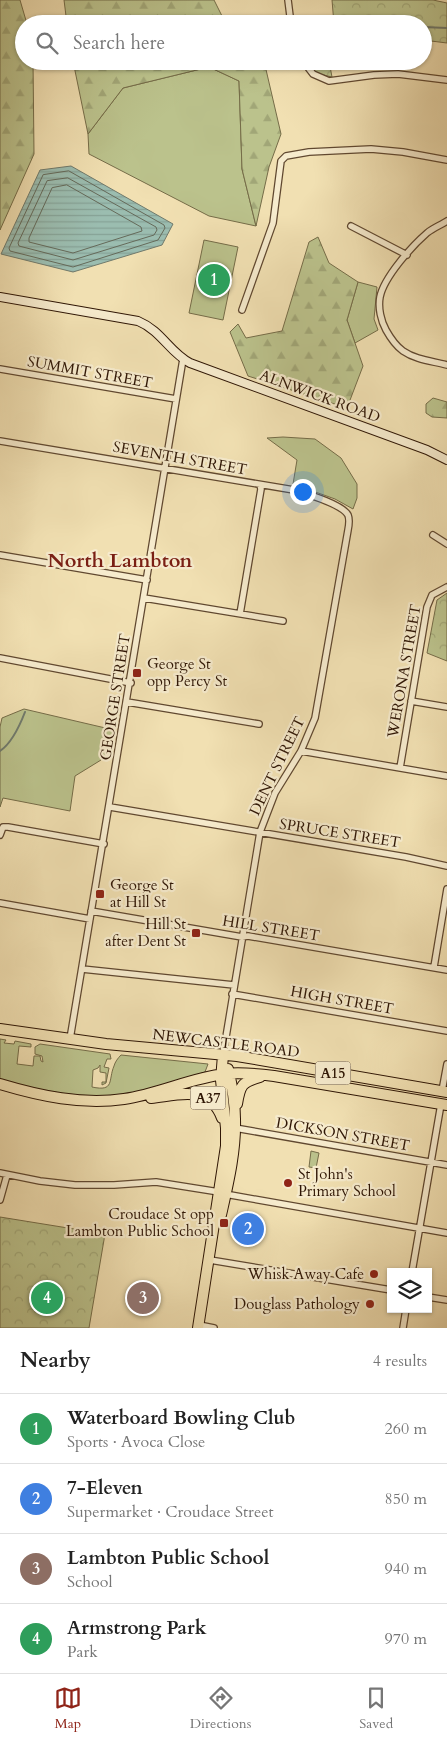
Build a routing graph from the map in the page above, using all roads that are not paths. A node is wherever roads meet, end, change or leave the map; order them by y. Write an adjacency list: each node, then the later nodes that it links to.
1 (288, 0): 2 (street)
2 (290, 15)
3 (310, 70): 4 (street)
4 (447, 80)
5 (447, 160): 10 (street)
6 (447, 221): 8 (street)
7 (351, 226): 8 (street)
8 (407, 255): 12 (street)
9 (0, 297): 11 (street)
10 (242, 310)
11 (183, 359): 14 (street, GEORGE STREET); 16 (street, ALNWICK ROAD)
12 (447, 364)
13 (0, 369): 14 (street, SUMMIT STREET)
14 (176, 399): 17 (street, GEORGE STREET)
15 (0, 441): 17 (street, SEVENTH STREET)
16 (447, 460)
17 (166, 468): 18 (street, SEVENTH STREET); 23 (street, GEORGE STREET)
18 (260, 485): 19 (street, SEVENTH STREET); 26 (street)
19 (349, 518): 34 (street, DENT STREET)
20 (433, 535): 21 (street)
21 (447, 544)
22 (0, 555): 23 (street)
23 (147, 580): 25 (street, GEORGE STREET)
24 (447, 587): 30 (street, WERONA STREET)
25 (144, 598): 26 (street); 29 (street, GEORGE STREET)
26 (240, 614): 27 (street)
27 (283, 621)
28 (0, 658): 29 (street)
29 (130, 683): 31 (street, GEORGE STREET)
30 (411, 701): 32 (street); 35 (street, WERONA STREET)
31 (127, 702): 33 (street); 37 (street, GEORGE STREET)
32 (447, 707)
33 (260, 724)
34 (301, 751): 35 (street); 38 (street, DENT STREET)
35 (400, 768): 36 (street)
36 (447, 776)
37 (110, 806): 38 (street, SPRUCE STREET); 40 (street, GEORGE STREET)
38 (260, 832): 41 (street, SPRUCE STREET); 46 (street, DENT STREET)
39 (0, 835): 40 (street)
40 (104, 844): 44 (street, GEORGE STREET)
41 (447, 866)
42 (447, 889): 47 (street)
43 (0, 903): 45 (street)
44 (92, 912): 45 (street, GEORGE STREET); 46 (street, HILL STREET)
45 (90, 919): 48 (street, GEORGE STREET)
46 (242, 937): 47 (street, HILL STREET); 50 (street, DENT STREET)
47 (434, 967): 49 (street, HILL STREET)
48 (82, 969): 50 (street); 54 (street, GEORGE STREET)
49 (447, 970)
50 (234, 985): 51 (street, DENT STREET)
51 (232, 994): 53 (street, HIGH STREET); 55 (street, DENT STREET)
52 (0, 1029): 54 (highway, NEWCASTLE ROAD / A15)
53 (447, 1031)
54 (70, 1039): 55 (highway, NEWCASTLE ROAD / A15)
55 (222, 1055): 57 (highway, A37); 60 (highway, NEWCASTLE ROAD / A15)
56 (447, 1064): 60 (street)
57 (225, 1074): 58 (highway, NEWCASTLE ROAD / A15); 61 (highway, NEWCASTLE ROAD / A15); 63 (highway, A37); 65 (highway, A37)
58 (266, 1075): 62 (highway, NEWCASTLE ROAD / A15); 63 (highway)
59 (0, 1084): 61 (highway, NEWCASTLE ROAD / A15)
60 (445, 1092)
61 (125, 1099): 65 (highway, A37)
62 (444, 1104): 66 (street)
63 (235, 1116): 64 (highway, A37)
64 (235, 1128): 66 (street, DICKSON STREET); 70 (highway, A37)
65 (226, 1136): 70 (highway, A37)
66 (430, 1162): 67 (street, DICKSON STREET); 72 (street)
67 (447, 1165)
68 (0, 1173): 69 (street)
69 (7, 1175): 70 (street); 71 (street)
70 (222, 1193): 72 (street); 74 (highway, A37)
71 (0, 1200)
72 (420, 1228): 73 (street); 75 (street)
73 (447, 1233)
74 (210, 1260): 76 (street); 80 (highway, A37)
75 (413, 1268)
76 (387, 1289)
77 (432, 1298): 78 (street)
78 (447, 1300)
79 (405, 1313): 82 (street)
80 (198, 1327): 81 (street)
81 (214, 1328)
82 (402, 1328)

